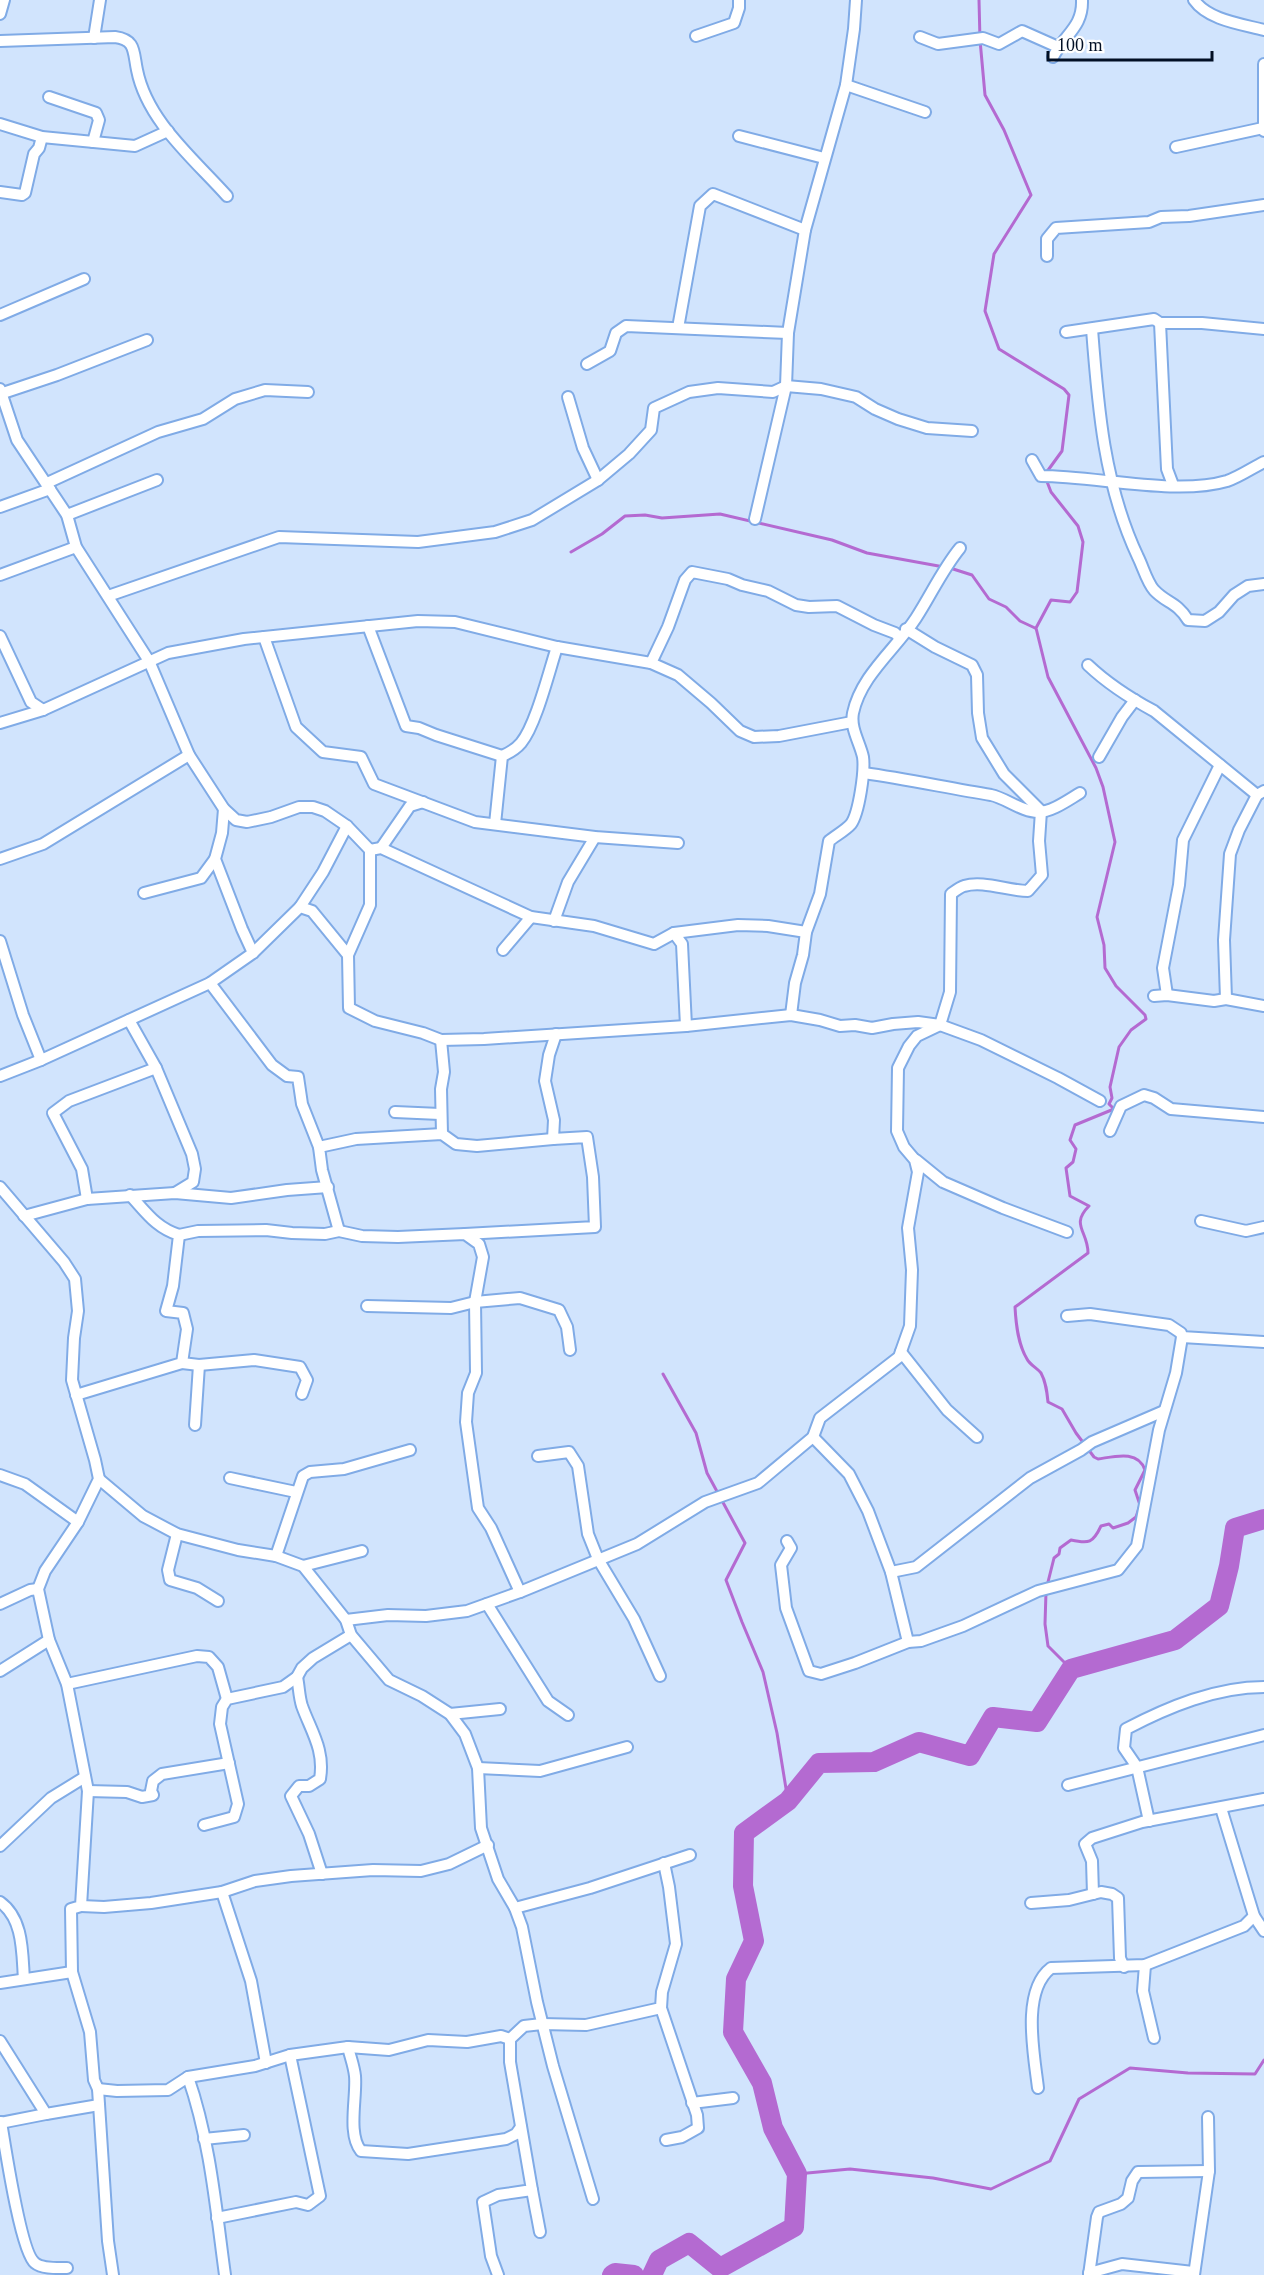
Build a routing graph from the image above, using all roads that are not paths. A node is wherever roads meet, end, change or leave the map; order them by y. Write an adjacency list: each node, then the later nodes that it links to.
1 (4, 0): 7 (street)
2 (100, 0): 11 (street)
3 (739, 0): 9 (street)
4 (856, 0): 14 (street)
5 (1082, 0): 10 (street)
6 (1194, 0): 8 (street)
7 (0, 14)
8 (1264, 30)
9 (696, 36)
10 (920, 37)
11 (94, 38): 12 (street); 19 (street)
12 (0, 41)
13 (1264, 64): 18 (street)
14 (846, 85): 16 (street); 24 (street)
15 (49, 98): 22 (street)
16 (925, 112)
17 (0, 124): 21 (street)
18 (1264, 129): 23 (street)
19 (168, 131): 22 (street); 26 (street)
20 (739, 136): 24 (street)
21 (42, 137): 22 (street); 25 (street)
22 (93, 142)
23 (1176, 147)
24 (824, 158): 28 (street)
25 (0, 192)
26 (227, 196)
27 (1264, 205): 29 (street)
28 (805, 230): 33 (street); 37 (street)
29 (1047, 256)
30 (84, 279): 31 (street)
31 (0, 315)
32 (1160, 323): 34 (street); 35 (street); 50 (street)
33 (678, 328): 37 (street); 39 (street)
34 (1092, 329): 36 (street); 49 (street)
35 (1264, 329)
36 (1066, 332)
37 (788, 333): 40 (street)
38 (147, 340): 41 (street)
39 (587, 364)
40 (786, 386): 44 (street); 48 (street); 54 (street)
41 (1, 392): 51 (street)
42 (308, 392): 51 (street)
43 (568, 397): 48 (street)
44 (972, 431)
45 (1032, 460): 49 (street)
46 (1264, 462): 50 (street)
47 (157, 480): 53 (street)
48 (598, 480): 59 (street)
49 (1110, 480): 50 (street); 58 (street)
50 (1173, 485)
51 (48, 486): 52 (street); 53 (street)
52 (0, 507)
53 (67, 515): 55 (street)
54 (755, 519)
55 (76, 547): 57 (street); 59 (street)
56 (960, 548): 61 (street)
57 (0, 574)
58 (1264, 584)
59 (108, 596): 65 (street)
60 (368, 626): 63 (street); 64 (street); 73 (street)
61 (903, 633): 66 (street); 70 (street); 81 (street)
62 (0, 636): 69 (street)
63 (264, 637): 65 (street); 79 (street)
64 (557, 647): 66 (street); 73 (street)
65 (149, 661): 69 (street); 72 (street)
66 (651, 663): 70 (street)
67 (1088, 665): 68 (street)
68 (1135, 700): 74 (street); 75 (street)
69 (43, 710): 71 (street)
70 (852, 722): 76 (street)
71 (0, 723)
72 (189, 755): 80 (street); 88 (street)
73 (501, 756): 82 (street)
74 (1099, 757)
75 (1220, 765): 78 (street); 100 (street)
76 (864, 773): 81 (street); 93 (street)
77 (1080, 793): 81 (street)
78 (1260, 793): 102 (street)
79 (424, 802): 82 (street); 86 (street)
80 (224, 809): 83 (street); 87 (street)
81 (1041, 811): 106 (street)
82 (495, 824): 84 (street)
83 (347, 826): 86 (street); 90 (street)
84 (595, 837): 85 (street); 92 (street)
85 (678, 843)
86 (376, 849): 91 (street); 98 (street)
87 (215, 858): 89 (street); 97 (street)
88 (0, 860)
89 (144, 893)
90 (300, 907): 97 (street); 98 (street)
91 (531, 917): 92 (street); 96 (street)
92 (554, 921): 94 (street)
93 (806, 932): 94 (street); 104 (street)
94 (674, 933): 107 (street)
95 (0, 941): 110 (street)
96 (503, 950)
97 (253, 953): 99 (street)
98 (348, 955): 109 (street)
99 (210, 983): 105 (street); 120 (street)
100 (1167, 995): 101 (street); 102 (street)
101 (1154, 996)
102 (1226, 999): 103 (street)
103 (1264, 1006)
104 (791, 1016): 106 (street); 107 (street)
105 (129, 1020): 110 (street); 111 (street)
106 (940, 1025): 113 (street); 121 (street)
107 (686, 1026): 108 (street)
108 (555, 1034): 109 (street); 119 (street)
109 (441, 1040): 115 (street)
110 (41, 1060): 112 (street)
111 (156, 1068): 124 (street); 126 (street)
112 (0, 1076)
113 (1100, 1101)
114 (395, 1112): 115 (street)
115 (440, 1114): 118 (street)
116 (1264, 1117): 117 (street)
117 (1110, 1131)
118 (442, 1134): 119 (street); 120 (street)
119 (554, 1139): 132 (street)
120 (319, 1147): 123 (street)
121 (915, 1160): 131 (street); 140 (street)
122 (0, 1187): 127 (street)
123 (328, 1187): 124 (street); 130 (street)
124 (175, 1193): 125 (street)
125 (130, 1195): 126 (street); 133 (street)
126 (87, 1199): 127 (street)
127 (24, 1216): 144 (street)
128 (1201, 1221): 129 (street)
129 (1264, 1227)
130 (339, 1231): 132 (street); 133 (street)
131 (1067, 1232)
132 (465, 1234): 134 (street)
133 (179, 1235): 141 (street)
134 (475, 1302): 135 (street); 139 (street); 164 (street)
135 (367, 1306)
136 (1067, 1316): 137 (street)
137 (1182, 1337): 138 (street); 145 (street)
138 (1264, 1342)
139 (570, 1350)
140 (901, 1352): 147 (street); 148 (street)
141 (182, 1363): 142 (street); 144 (street)
142 (199, 1365): 143 (street); 146 (street)
143 (302, 1394)
144 (76, 1395): 153 (street)
145 (1164, 1411): 162 (street); 171 (street)
146 (195, 1425)
147 (813, 1437): 160 (street); 162 (street)
148 (977, 1437)
149 (410, 1450): 154 (street)
150 (538, 1456): 160 (street)
151 (0, 1474): 155 (street)
152 (230, 1478): 154 (street)
153 (99, 1479): 155 (street); 156 (street)
154 (296, 1492): 159 (street)
155 (78, 1522): 163 (street)
156 (177, 1534): 159 (street); 165 (street)
157 (787, 1540): 171 (street)
158 (362, 1551): 161 (street)
159 (276, 1556): 161 (street)
160 (598, 1559): 164 (street); 173 (street)
161 (303, 1566): 168 (street)
162 (891, 1572): 171 (street)
163 (38, 1589): 166 (street); 170 (street)
164 (520, 1592): 167 (street)
165 (218, 1601)
166 (0, 1604)
167 (487, 1604): 168 (street); 180 (street)
168 (346, 1620): 169 (street)
169 (351, 1635): 174 (street); 179 (street)
170 (49, 1640): 172 (street); 175 (street)
171 (908, 1642)
172 (0, 1671)
173 (660, 1676)
174 (297, 1677): 177 (street); 197 (street)
175 (68, 1684): 177 (street); 186 (street)
176 (1264, 1687): 184 (street)
177 (227, 1699): 183 (street)
178 (500, 1709): 179 (street)
179 (450, 1714): 185 (street)
180 (568, 1715)
181 (1264, 1735): 184 (street)
182 (627, 1747): 185 (street)
183 (229, 1763): 188 (street); 192 (street)
184 (1137, 1767): 187 (street); 191 (street)
185 (478, 1768): 193 (street)
186 (85, 1777): 188 (street); 194 (street)
187 (1068, 1785)
188 (88, 1791): 202 (street)
189 (1264, 1799): 190 (street)
190 (1221, 1808): 191 (street); 204 (street)
191 (1149, 1821): 199 (street)
192 (204, 1825)
193 (488, 1845): 197 (street); 203 (street)
194 (0, 1846)
195 (690, 1855): 196 (street)
196 (664, 1863): 203 (street); 211 (street)
197 (322, 1874): 198 (street)
198 (222, 1892): 202 (street); 218 (street)
199 (1093, 1894): 201 (street); 207 (street)
200 (0, 1902): 209 (street)
201 (1031, 1903)
202 (81, 1906): 208 (street)
203 (514, 1908): 212 (street)
204 (1254, 1916): 205 (street); 206 (street)
205 (1264, 1930)
206 (1145, 1965): 207 (street); 214 (street)
207 (1124, 1967): 220 (street)
208 (72, 1972): 209 (street); 221 (street)
209 (24, 1980): 210 (street)
210 (0, 1983)
211 (661, 2008): 212 (street); 223 (street)
212 (542, 2024): 213 (street); 234 (street)
213 (510, 2038): 216 (street); 228 (street)
214 (1154, 2038)
215 (0, 2041): 225 (street)
216 (348, 2048): 217 (street); 228 (street)
217 (290, 2055): 218 (street); 235 (street)
218 (266, 2063): 219 (street)
219 (188, 2077): 221 (street); 230 (street)
220 (1038, 2088)
221 (98, 2089): 224 (street)
222 (733, 2098): 223 (street)
223 (692, 2103): 231 (street)
224 (99, 2105): 225 (street); 240 (street)
225 (46, 2114): 227 (street)
226 (1208, 2117): 232 (street)
227 (0, 2122): 237 (street)
228 (521, 2127): 233 (street)
229 (244, 2135): 230 (street)
230 (204, 2139): 235 (street)
231 (666, 2140)
232 (1209, 2171): 238 (street); 239 (street)
233 (531, 2190): 236 (street); 242 (street)
234 (593, 2199)
235 (217, 2218): 241 (street)
236 (540, 2232)
237 (67, 2268)
238 (1193, 2273): 239 (street)
239 (1089, 2274)
240 (113, 2275)
241 (225, 2275)
242 (498, 2275)

